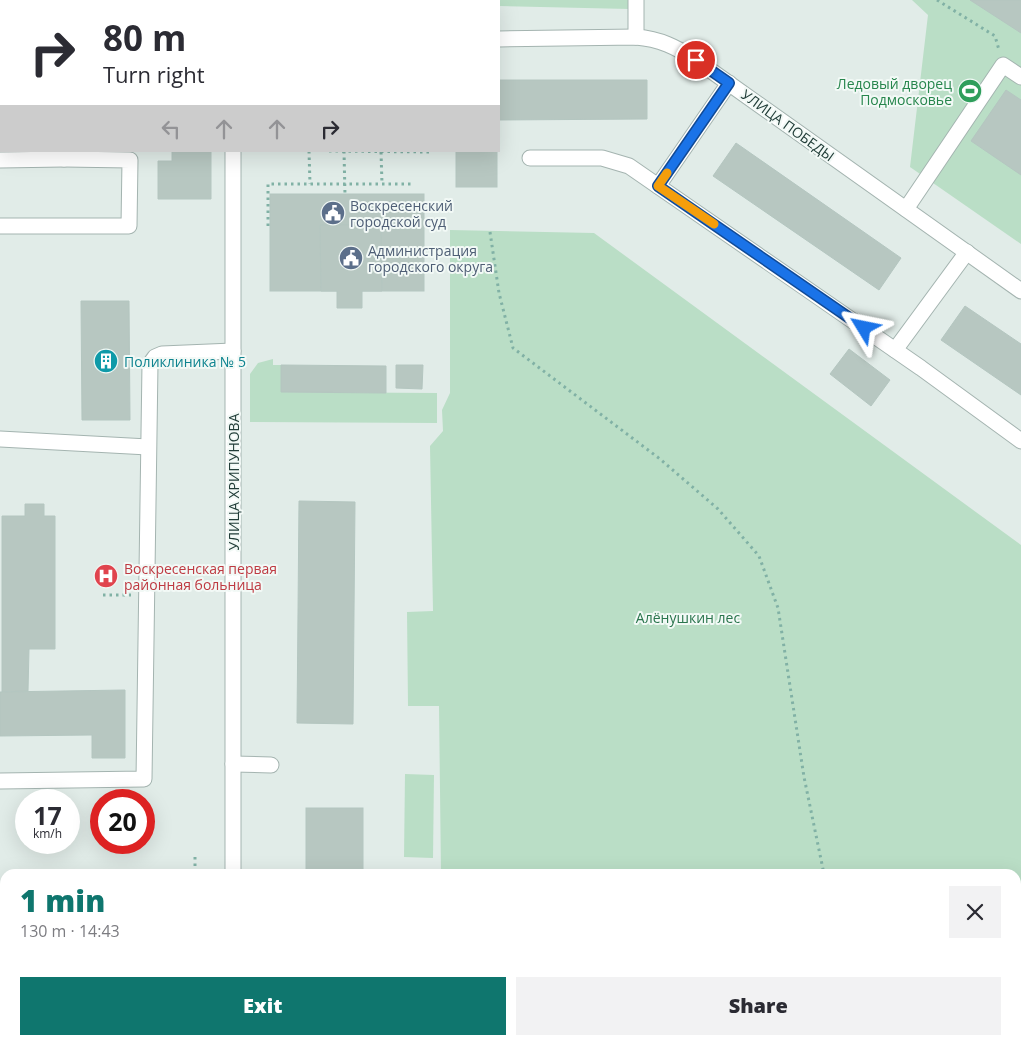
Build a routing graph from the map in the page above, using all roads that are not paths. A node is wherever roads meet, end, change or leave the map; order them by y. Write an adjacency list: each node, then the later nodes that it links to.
1 (636, 0): 2 (street)
2 (636, 37): 3 (street, УЛИЦА ПОБЕДЫ); 5 (street, УЛИЦА ПОБЕДЫ)
3 (500, 39)
4 (1021, 77): 11 (street)
5 (729, 83): 10 (street); 11 (street, УЛИЦА ПОБЕДЫ)
6 (233, 152): 16 (street, УЛИЦА ХРИПУНОВА)
7 (64, 155): 9 (street); 12 (street)
8 (530, 158): 10 (street)
9 (0, 160)
10 (658, 186): 15 (street)
11 (906, 209): 13 (street, УЛИЦА ПОБЕДЫ)
12 (0, 226)
13 (966, 252): 14 (street, УЛИЦА ПОБЕДЫ); 15 (street)
14 (1021, 291)
15 (895, 350): 18 (street)
16 (233, 351): 19 (street); 20 (street, УЛИЦА ХРИПУНОВА)
17 (0, 439): 19 (street)
18 (1021, 441)
19 (148, 446): 22 (street)
20 (233, 764): 21 (street); 23 (street, УЛИЦА ХРИПУНОВА)
21 (271, 765)
22 (0, 781)
23 (233, 869)

